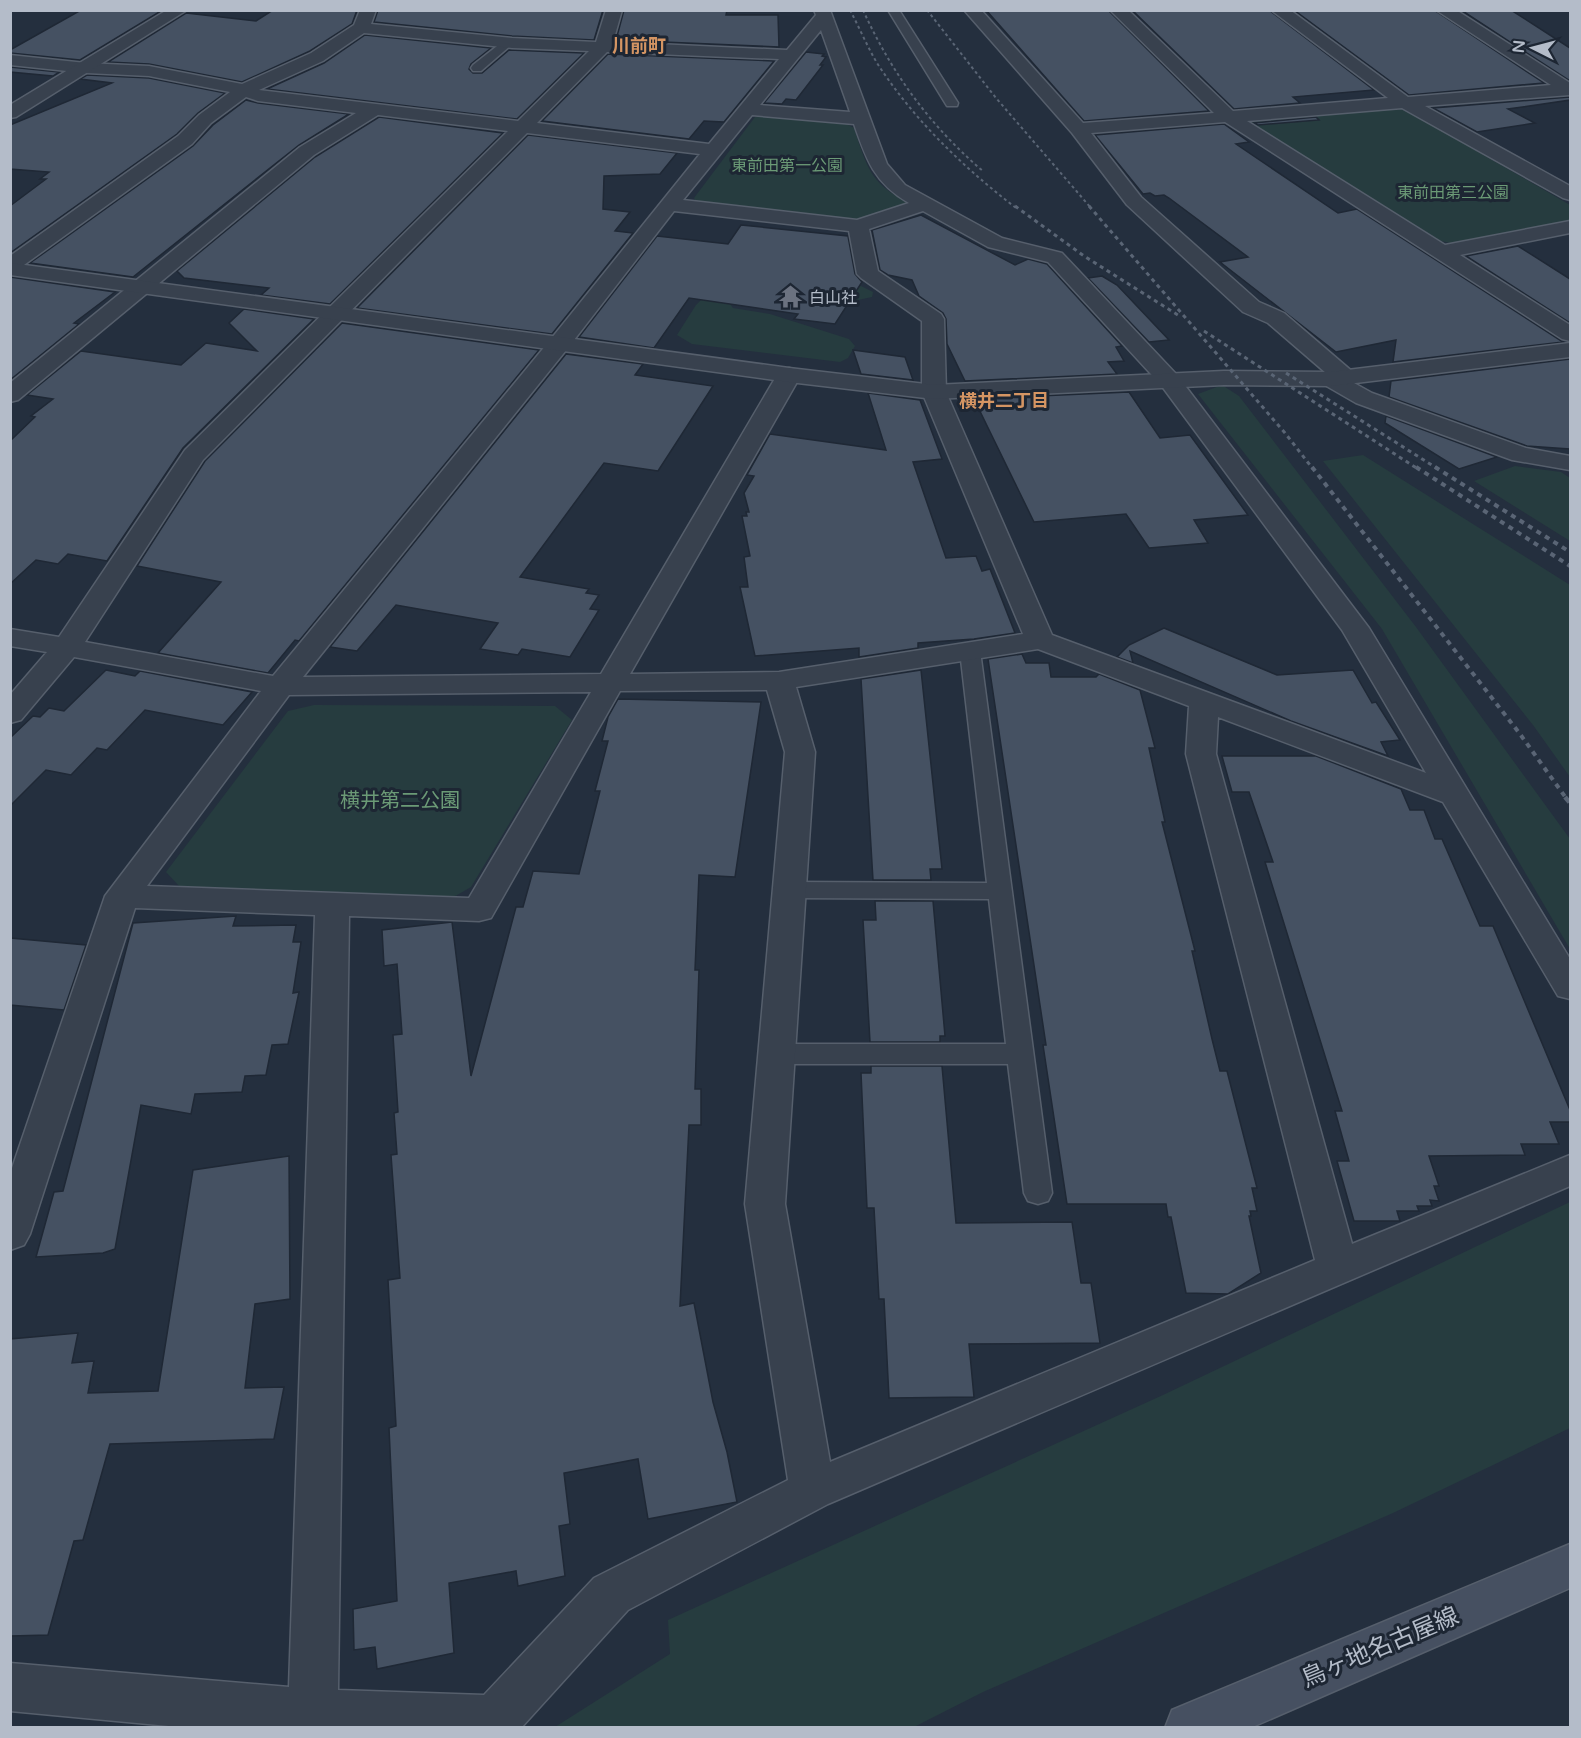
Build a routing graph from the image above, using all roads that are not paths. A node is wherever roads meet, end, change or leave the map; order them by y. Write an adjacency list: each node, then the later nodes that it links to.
1 (179, 10): 14 (street)
2 (614, 10): 11 (street)
3 (893, 10): 19 (lane)
4 (972, 10): 26 (street)
5 (1118, 10): 23 (street)
6 (1279, 10): 18 (street)
7 (1444, 10): 17 (street)
8 (823, 13): 12 (street); 24 (street)
9 (365, 19): 10 (street); 16 (street)
10 (506, 43): 11 (street); 15 (lane)
11 (603, 47): 12 (street); 25 (street)
12 (792, 55): 20 (street)
13 (10, 60): 14 (street)
14 (86, 68): 16 (street); 22 (street)
15 (477, 68)
16 (244, 90): 21 (street); 34 (street)
17 (1570, 90): 18 (street)
18 (1404, 102): 23 (street); 28 (street)
19 (952, 103)
20 (749, 109): 24 (street); 27 (street)
21 (374, 110): 25 (street); 35 (street)
22 (10, 113)
23 (1229, 117): 26 (street); 33 (street)
24 (863, 120): 30 (street)
25 (522, 128): 27 (street); 36 (street)
26 (1078, 129): 41 (street)
27 (715, 150): 29 (street)
28 (1570, 194)
29 (669, 204): 31 (street); 38 (street)
30 (925, 204): 31 (street); 42 (street)
31 (858, 226): 43 (street)
32 (1570, 227): 33 (street)
33 (1441, 252): 37 (street)
34 (10, 268): 35 (street)
35 (144, 286): 36 (street); 44 (street)
36 (339, 312): 38 (street); 48 (street)
37 (1570, 334)
38 (559, 344): 40 (street); 52 (street)
39 (1570, 350): 41 (street)
40 (789, 375): 43 (street); 51 (street)
41 (1339, 379): 42 (street); 45 (street)
42 (1169, 381): 43 (street); 55 (street)
43 (934, 392): 47 (street)
44 (10, 395)
45 (1570, 463)
46 (10, 637): 48 (street)
47 (1040, 640): 49 (street); 53 (street)
48 (67, 647): 52 (street); 54 (street)
49 (970, 651): 50 (street); 57 (lane)
50 (779, 681): 51 (street); 56 (street)
51 (612, 682): 52 (street); 59 (street)
52 (280, 686): 58 (street)
53 (1204, 701): 55 (street); 66 (street)
54 (10, 714)
55 (1455, 795): 60 (street)
56 (790, 890): 57 (lane); 61 (street)
57 (1000, 891): 62 (lane)
58 (122, 896): 59 (street); 65 (street)
59 (332, 904): 70 (street)
60 (1570, 987)
61 (777, 1054): 62 (lane); 67 (street)
62 (1020, 1054): 64 (lane)
63 (1570, 1170): 66 (street)
64 (1038, 1193)
65 (10, 1234)
66 (1338, 1268): 67 (street)
67 (812, 1490): 71 (street)
68 (1570, 1566): 72 (main road, 鳥ヶ地名古屋線)
69 (10, 1688): 70 (street)
70 (313, 1714): 71 (street)
71 (488, 1724)
72 (1190, 1728)

